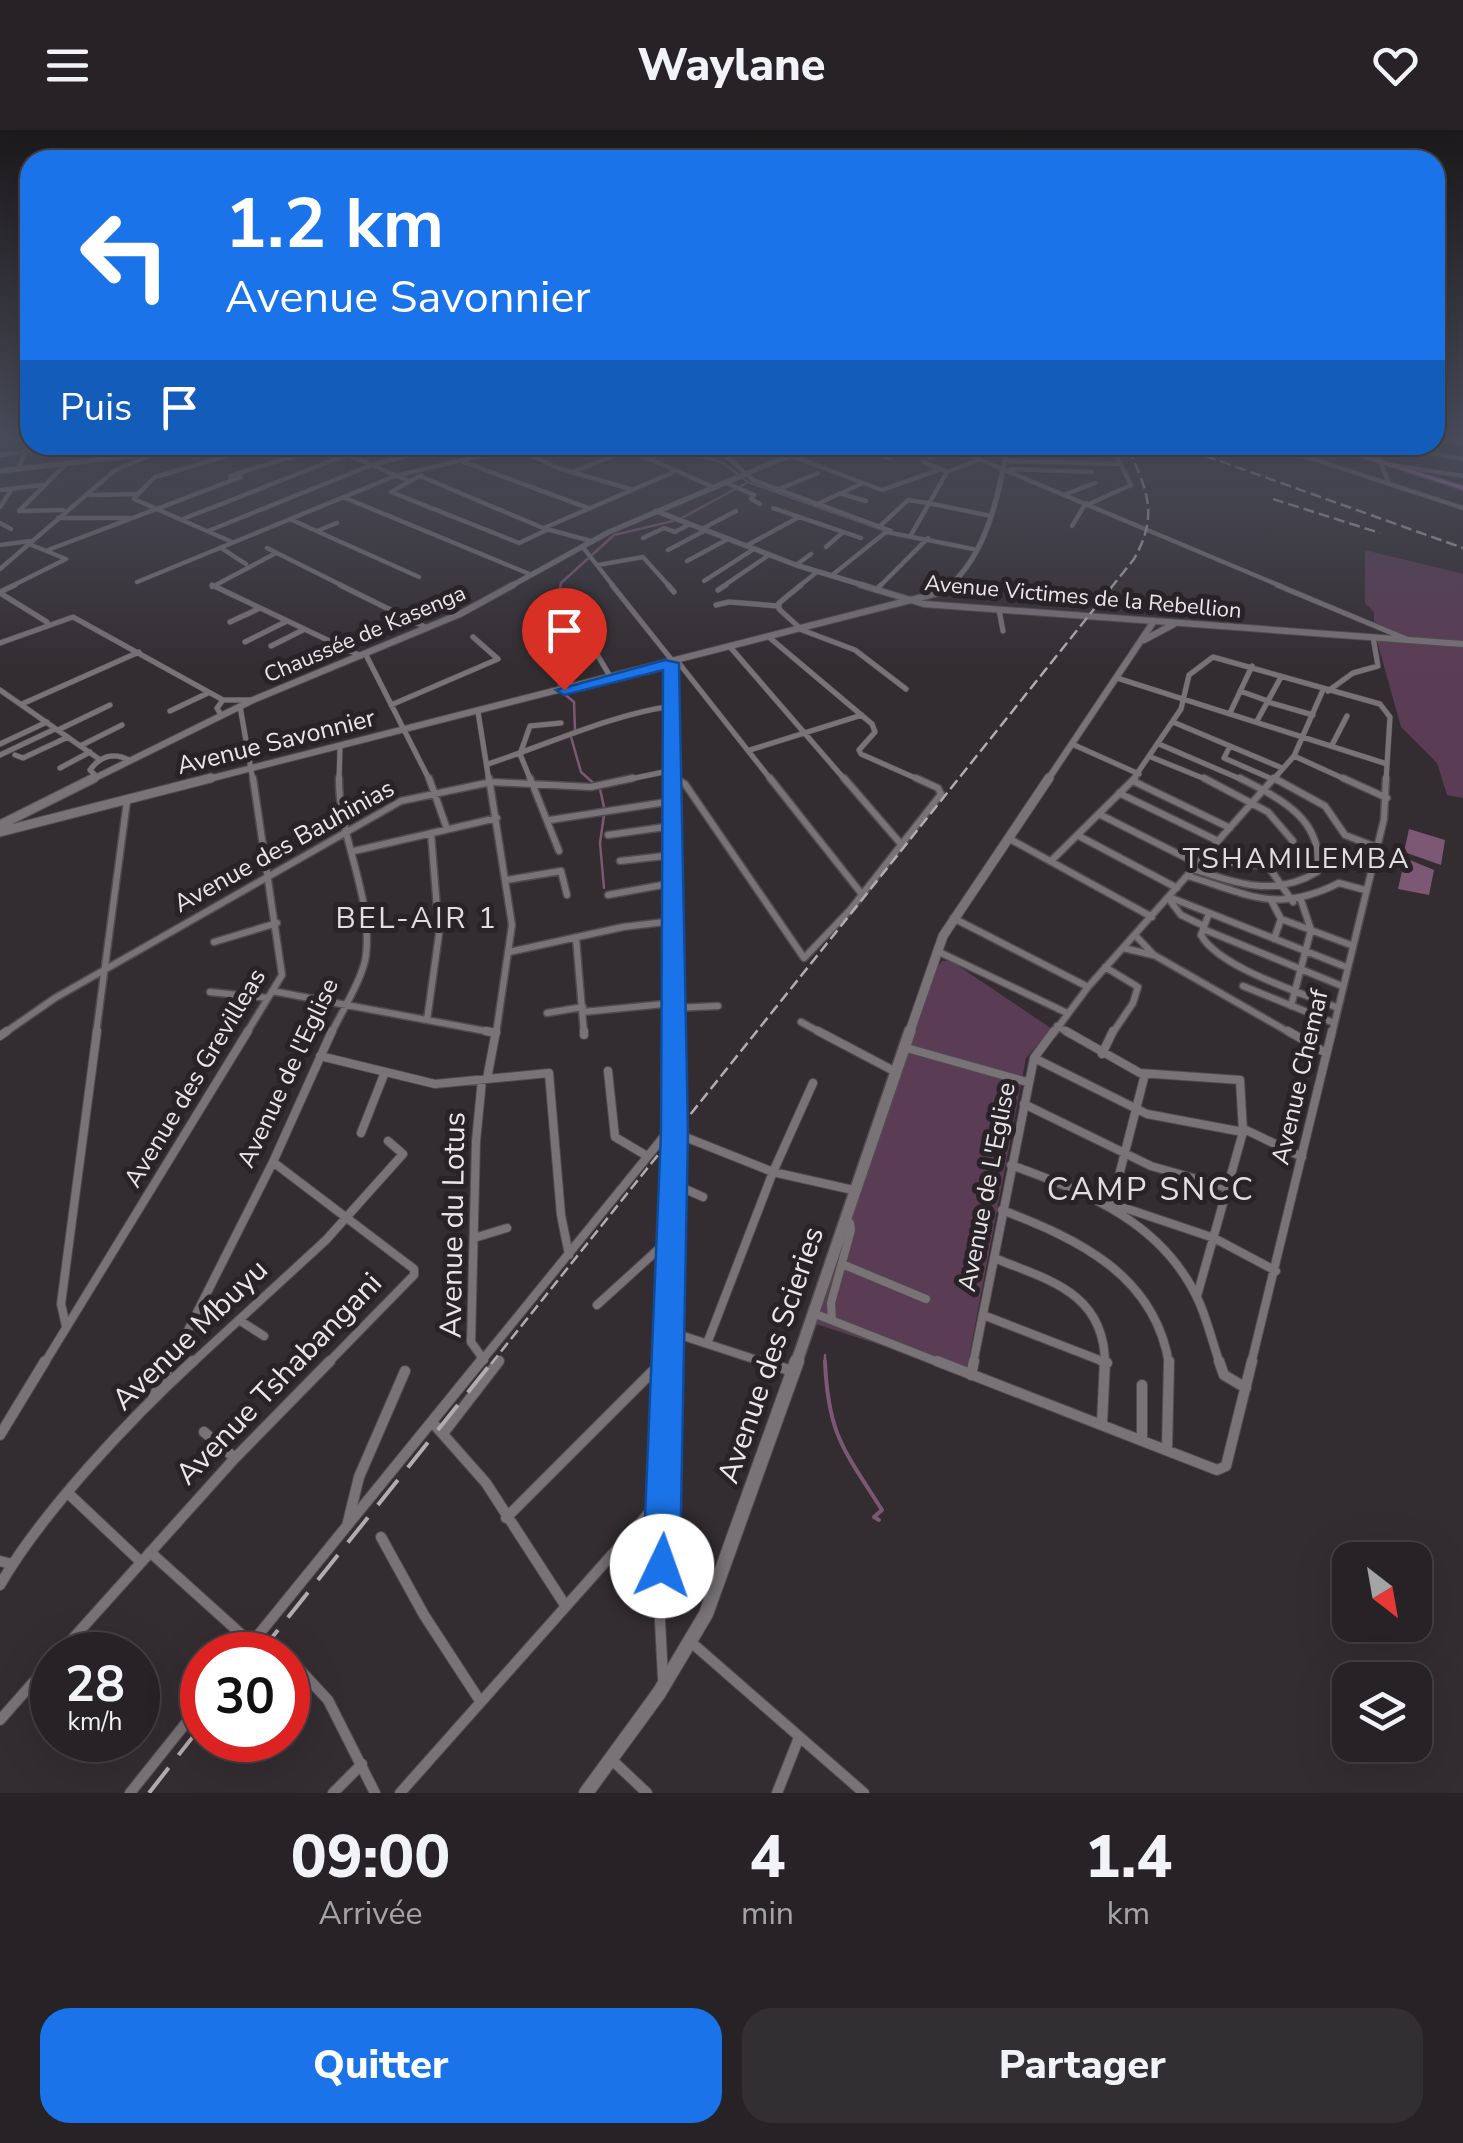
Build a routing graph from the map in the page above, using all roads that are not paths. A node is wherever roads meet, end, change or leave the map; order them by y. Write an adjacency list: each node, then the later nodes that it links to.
1 (59, 516): 22 (street)
2 (137, 516): 23 (street)
3 (175, 516): 24 (street)
4 (192, 516): 24 (street)
5 (244, 516): 33 (street)
6 (299, 516): 25 (street)
7 (388, 516): 64 (street)
8 (450, 516): 30 (street)
9 (516, 516): 30 (street)
10 (573, 516): 30 (street)
11 (646, 516): 43 (street, Chaussée de Kasenga)
12 (668, 516): 28 (street, Avenue Victimes de la Rebellion)
13 (728, 516): 34 (street)
14 (796, 516): 21 (street)
15 (844, 516): 31 (street)
16 (891, 516): 31 (street)
17 (921, 516): 38 (street)
18 (992, 516): 52 (street, Avenue Savonnier)
19 (1080, 516): 29 (street)
20 (1115, 516): 91 (street)
21 (800, 517): 36 (street); 48 (street)
22 (57, 518): 23 (street); 44 (street)
23 (131, 518): 53 (street)
24 (183, 519): 33 (street)
25 (291, 519): 35 (street); 45 (street)
26 (0, 523): 32 (street)
27 (337, 523): 35 (street)
28 (690, 524): 34 (street, Avenue Victimes de la Rebellion); 39 (street)
29 (1072, 526)
30 (546, 528): 43 (street)
31 (878, 528): 37 (street)
32 (11, 529)
33 (208, 530): 45 (street)
34 (704, 530): 41 (street, Avenue Victimes de la Rebellion); 54 (street)
35 (318, 531): 66 (street)
36 (844, 532): 40 (street); 49 (street)
37 (889, 532): 38 (street); 65 (street)
38 (911, 535): 42 (street)
39 (643, 538)
40 (860, 538)
41 (728, 539): 48 (street, Avenue Victimes de la Rebellion); 58 (street)
42 (928, 539): 52 (street); 70 (street)
43 (591, 541): 47 (street, Chaussée de Kasenga)
44 (30, 542): 46 (street); 53 (street); 62 (street)
45 (234, 543): 50 (street)
46 (0, 545)
47 (582, 546): 60 (street); 64 (street, Chaussée de Kasenga)
48 (750, 547): 56 (street, Avenue Victimes de la Rebellion); 67 (street)
49 (826, 547)
50 (221, 548): 59 (street); 68 (street)
51 (267, 548): 55 (street)
52 (973, 549): 73 (street, Avenue Savonnier)
53 (48, 550): 72 (street)
54 (668, 550)
55 (276, 552): 59 (street); 83 (street)
56 (768, 554): 61 (street, Avenue Victimes de la Rebellion); 69 (street)
57 (812, 554): 61 (street)
58 (687, 561)
59 (248, 565): 76 (street)
60 (598, 565): 71 (street); 100 (street)
61 (796, 565): 63 (street, Avenue Victimes de la Rebellion)
62 (0, 569)
63 (817, 572): 65 (street, Avenue Victimes de la Rebellion); 75 (street)
64 (532, 575): 83 (street, Chaussée de Kasenga)
65 (830, 576): 70 (street, Avenue Victimes de la Rebellion)
66 (419, 577)
67 (704, 580)
68 (138, 582)
69 (718, 590)
70 (876, 590): 73 (street, Avenue Victimes de la Rebellion)
71 (674, 592)
72 (1, 595): 82 (street)
73 (913, 602): 77 (street, Avenue Victimes de la Rebellion); 85 (street, Avenue Savonnier)
74 (716, 605): 75 (street)
75 (778, 606): 85 (street)
76 (259, 609): 78 (street); 80 (street)
77 (999, 610): 79 (street, Avenue Victimes de la Rebellion); 86 (street)
78 (286, 621): 84 (street); 92 (street)
79 (1154, 621): 81 (street, Avenue Victimes de la Rebellion); 93 (street, Avenue des Scieries)
80 (230, 622)
81 (1179, 622): 90 (street, Avenue Victimes de la Rebellion); 93 (street)
82 (48, 623): 94 (street); 98 (street)
83 (428, 628): 99 (street, Chaussée de Kasenga)
84 (304, 630): 96 (street); 99 (street)
85 (802, 630): 89 (street, Avenue Savonnier); 105 (street)
86 (1003, 631)
87 (570, 635): 103 (street)
88 (474, 637): 117 (street)
89 (770, 638): 97 (street, Avenue Savonnier); 123 (street)
90 (1372, 638): 91 (street, Avenue Victimes de la Rebellion); 107 (street)
91 (1409, 640): 95 (street, Avenue Victimes de la Rebellion)
92 (245, 642)
93 (1142, 642): 104 (street, Avenue des Scieries)
94 (0, 643)
95 (1463, 644)
96 (270, 646)
97 (731, 648): 100 (street, Avenue Savonnier); 133 (street)
98 (139, 652): 108 (street); 114 (street)
99 (364, 655): 111 (street, Chaussée de Kasenga); 117 (street)
100 (675, 662): 103 (street, Avenue Savonnier); 118 (street); 143 (street)
101 (1252, 666): 102 (street, Avenue Chemaf); 109 (street); 112 (street, Avenue Chemaf)
102 (1282, 677): 107 (street, Avenue Chemaf); 113 (street)
103 (611, 678): 120 (street, Avenue Savonnier)
104 (1117, 678): 112 (street); 137 (street, Avenue des Scieries)
105 (906, 688)
106 (0, 690): 114 (street)
107 (1326, 690): 124 (street, Avenue de L'Eglise); 153 (street, Avenue Chemaf)
108 (209, 692): 110 (street); 119 (street)
109 (1240, 692): 113 (street); 121 (street)
110 (223, 700): 111 (street); 122 (street)
111 (253, 700): 116 (street, Chaussée de Kasenga)
112 (1185, 700): 121 (street); 128 (street, Avenue Chemaf)
113 (1268, 701): 124 (street); 126 (street)
114 (22, 704): 127 (street)
115 (110, 705): 131 (street)
116 (240, 706): 122 (street, Chaussée de Kasenga); 156 (street, Avenue des Grevilleas)
117 (391, 706): 132 (street)
118 (672, 706): 146 (street); 157 (street)
119 (170, 711)
120 (478, 712): 132 (street, Avenue Savonnier); 152 (street, Avenue du Lotus)
121 (1230, 712): 126 (street)
122 (221, 715): 151 (street, Chaussée de Kasenga)
123 (862, 715): 133 (street); 184 (street)
124 (1312, 715): 134 (street, Avenue de L'Eglise)
125 (1347, 716): 139 (street)
126 (1257, 721): 134 (street)
127 (46, 722): 131 (street); 136 (street)
128 (1174, 722): 138 (street, Avenue Chemaf); 141 (street)
129 (562, 724): 146 (street)
130 (122, 725): 140 (street)
131 (57, 729): 135 (street); 145 (street)
132 (402, 731): 142 (street, Avenue Savonnier); 165 (street)
133 (806, 733): 143 (street); 184 (street)
134 (1304, 736): 139 (street); 149 (street, Avenue de L'Eglise)
135 (68, 737): 140 (street); 147 (street)
136 (0, 744)
137 (1072, 744): 158 (street); 182 (street, Avenue des Scieries)
138 (1159, 744): 148 (street, Avenue Chemaf); 164 (street)
139 (1332, 745): 153 (street)
140 (80, 746): 144 (street)
141 (1230, 746): 155 (street); 160 (street)
142 (340, 747): 156 (street, Avenue Savonnier); 177 (street, Avenue de l'Eglise)
143 (750, 750): 200 (street)
144 (90, 752): 150 (street); 154 (street)
145 (0, 754)
146 (520, 754): 152 (street); 163 (street)
147 (14, 755)
148 (1151, 756): 158 (street, Avenue Chemaf); 170 (street)
149 (1294, 756): 155 (street, Avenue de L'Eglise); 167 (street)
150 (99, 759): 151 (street); 159 (street)
151 (130, 760): 159 (street, Chaussée de Kasenga)
152 (488, 764): 162 (street, Avenue du Lotus)
153 (1387, 764): 167 (street, Avenue Chemaf)
154 (60, 768)
155 (1282, 768): 160 (street, Avenue de L'Eglise)
156 (252, 769): 168 (street, Avenue Savonnier); 194 (street, Avenue des Grevilleas)
157 (673, 774): 163 (street, Avenue des Bauhinias); 169 (street); 200 (street)
158 (1139, 774): 161 (street, Avenue Chemaf)
159 (97, 777): 175 (street, Chaussée de Kasenga)
160 (1273, 779): 164 (street, Avenue de L'Eglise); 185 (street)
161 (1132, 781): 166 (street, Avenue Chemaf); 176 (street)
162 (491, 782): 163 (street, Avenue des Bauhinias); 165 (street, Avenue des Bauhinias); 172 (street, Avenue du Lotus)
163 (534, 786): 173 (street)
164 (1262, 790): 170 (street, Avenue de L'Eglise); 197 (street)
165 (438, 793): 177 (street, Avenue des Bauhinias); 178 (street)
166 (1119, 793): 171 (street, Avenue Chemaf); 183 (street)
167 (1386, 798): 185 (street, Avenue Chemaf)
168 (127, 800): 175 (street, Avenue Savonnier); 228 (street)
169 (673, 800): 173 (street); 174 (street)
170 (1252, 802): 176 (street, Avenue de L'Eglise); 192 (street)
171 (1099, 814): 180 (street, Avenue Chemaf); 193 (street)
172 (496, 818): 178 (street); 195 (street, Avenue du Lotus)
173 (550, 820): 187 (street)
174 (672, 826): 181 (street); 189 (street)
175 (0, 828)
176 (1230, 828): 183 (street, Avenue de L'Eglise)
177 (348, 830): 186 (street, Avenue de l'Eglise); 194 (street, Avenue des Bauhinias)
178 (447, 830): 179 (street)
179 (431, 833): 186 (street); 244 (street)
180 (1077, 835): 190 (street, Avenue Chemaf); 198 (street)
181 (608, 836)
182 (1007, 837): 190 (street); 208 (street, Avenue des Scieries)
183 (1218, 841): 188 (street, Avenue de L'Eglise)
184 (901, 844): 200 (street)
185 (1376, 847): 199 (street, Avenue Chemaf)
186 (354, 851): 236 (street, Avenue de l'Eglise)
187 (559, 851)
188 (1208, 854): 192 (street); 193 (street, Avenue de L'Eglise)
189 (673, 855): 191 (street); 196 (street)
190 (1051, 860): 207 (street)
191 (620, 861)
192 (1268, 866): 197 (street)
193 (1193, 870): 197 (street); 198 (street, Avenue de L'Eglise); 205 (street)
194 (270, 874): 211 (street, Avenue des Grevilleas); 228 (street, Avenue des Bauhinias)
195 (507, 880): 202 (street); 222 (street, Avenue du Lotus)
196 (673, 884): 201 (street); 210 (street)
197 (1284, 886): 204 (street)
198 (1177, 888): 203 (street, Avenue de L'Eglise)
199 (1365, 890): 204 (street); 219 (street, Avenue Chemaf)
200 (861, 893)
201 (608, 895)
202 (568, 896)
203 (1168, 898): 207 (street, Avenue de L'Eglise); 212 (street); 216 (street)
204 (1297, 901): 205 (street); 213 (street)
205 (1272, 902): 209 (street)
206 (1208, 916): 212 (street)
207 (1152, 917): 214 (street, Avenue de L'Eglise)
208 (952, 918): 221 (street, Avenue des Scieries); 232 (street)
209 (1281, 918): 213 (street); 216 (street)
210 (673, 921): 215 (street); 237 (street)
211 (277, 923): 217 (street); 235 (street, Avenue des Grevilleas)
212 (1204, 928): 218 (street); 225 (street)
213 (1311, 930): 219 (street); 223 (street)
214 (1135, 935): 220 (street, Avenue de L'Eglise); 224 (street)
215 (576, 938): 222 (street); 241 (street)
216 (1274, 939): 223 (street)
217 (214, 942)
218 (1234, 942): 225 (street); 229 (street)
219 (1351, 946): 227 (street, Avenue Chemaf)
220 (1123, 948): 224 (street); 226 (street, Avenue de L'Eglise)
221 (936, 950): 243 (street); 251 (street, Avenue des Scieries)
222 (509, 952): 248 (street, Avenue du Lotus)
223 (1306, 952): 227 (street); 229 (street)
224 (1154, 955): 252 (street)
225 (1228, 960): 233 (street)
226 (1106, 967): 232 (street, Avenue de L'Eglise); 253 (street)
227 (1346, 968): 231 (street, Avenue Chemaf)
228 (105, 970): 250 (street, Avenue des Bauhinias); 298 (street)
229 (1303, 970): 231 (street); 233 (street)
230 (1244, 986): 239 (street)
231 (1342, 986): 240 (street, Avenue Chemaf)
232 (1088, 987): 243 (street, Avenue de L'Eglise)
233 (1296, 990): 239 (street); 240 (street)
234 (210, 992): 235 (street)
235 (270, 994): 236 (street); 298 (street, Avenue des Grevilleas)
236 (345, 1004): 244 (street); 254 (street, Avenue de l'Eglise)
237 (674, 1005): 238 (street); 241 (street); 265 (street)
238 (718, 1006)
239 (1292, 1006): 246 (street)
240 (1338, 1008): 246 (street, Avenue Chemaf)
241 (583, 1009): 242 (street); 249 (street)
242 (546, 1013)
243 (1067, 1013): 247 (street, Avenue de L'Eglise)
244 (426, 1020): 248 (street)
245 (801, 1022): 256 (street)
246 (1334, 1023): 252 (street, Avenue Chemaf)
247 (1057, 1026): 253 (street); 255 (street, Avenue de L'Eglise)
248 (496, 1033): 260 (street, Avenue du Lotus)
249 (584, 1035)
250 (0, 1036)
251 (902, 1046): 256 (street, Avenue des Scieries); 261 (street)
252 (1326, 1052): 271 (street, Avenue Chemaf)
253 (1102, 1054): 259 (street)
254 (320, 1056): 258 (street); 272 (street, Avenue de l'Eglise)
255 (1034, 1058): 261 (street, Avenue de L'Eglise); 264 (street)
256 (894, 1070): 277 (street, Avenue des Scieries)
257 (608, 1071): 270 (street)
258 (385, 1072): 260 (street); 267 (street)
259 (1145, 1074): 264 (street); 266 (street)
260 (484, 1080): 285 (street, Avenue du Lotus); 287 (street)
261 (1026, 1082): 263 (street, Avenue de L'Eglise)
262 (813, 1083): 274 (street)
263 (1024, 1104): 269 (street); 273 (street, Avenue de L'Eglise)
264 (1137, 1110): 266 (street); 269 (street)
265 (675, 1128): 270 (street); 274 (street); 275 (street)
266 (1243, 1131): 271 (street); 276 (street)
267 (361, 1133)
268 (388, 1140): 281 (street, Avenue Mbuyu)
269 (1125, 1154): 276 (street); 279 (street)
270 (647, 1156): 287 (street)
271 (1302, 1157): 290 (street, Avenue Chemaf)
272 (273, 1162): 281 (street, Avenue Tshabangani); 311 (street, Avenue de l'Eglise)
273 (1011, 1165): 279 (street); 280 (street, Avenue de L'Eglise)
274 (773, 1172): 277 (street); 301 (street)
275 (674, 1184): 278 (street); 284 (street)
276 (1228, 1188): 286 (street)
277 (854, 1190): 282 (street, Avenue des Scieries)
278 (702, 1196)
279 (1112, 1204): 286 (street); 291 (street)
280 (1002, 1210): 288 (street, Avenue de L'Eglise); 318 (street)
281 (348, 1217): 296 (street, Avenue Mbuyu); 319 (street, Avenue Tshabangani)
282 (843, 1220): 289 (street); 294 (street, Avenue des Scieries)
283 (507, 1228): 285 (street)
284 (673, 1236): 293 (street); 299 (street)
285 (474, 1238): 303 (street, Avenue du Lotus)
286 (1214, 1238): 290 (street); 291 (street)
287 (569, 1256): 303 (street)
288 (994, 1258): 295 (street, Avenue de L'Eglise); 305 (street)
289 (842, 1264): 292 (street); 297 (street)
290 (1276, 1271): 310 (street, Avenue Chemaf)
291 (1197, 1296): 310 (street)
292 (926, 1299)
293 (597, 1305)
294 (812, 1313): 297 (street, Avenue Chemaf); 307 (street, Avenue des Scieries)
295 (983, 1315): 305 (street); 308 (street, Avenue de L'Eglise)
296 (239, 1320): 300 (street); 311 (street, Avenue Mbuyu)
297 (832, 1321): 308 (street, Avenue Chemaf)
298 (66, 1327): 316 (street, Avenue des Grevilleas)
299 (671, 1332): 301 (street); 302 (street)
300 (264, 1336)
301 (708, 1341): 307 (street)
302 (670, 1354): 321 (street); 322 (street)
303 (484, 1360): 312 (street, Avenue du Lotus)
304 (499, 1361): 314 (street)
305 (1107, 1363): 313 (street)
306 (405, 1371): 323 (street)
307 (793, 1371): 333 (street, Avenue des Scieries)
308 (970, 1375): 313 (street, Avenue Chemaf)
309 (1142, 1385): 317 (street)
310 (1246, 1388): 318 (street, Avenue Chemaf)
311 (153, 1398): 320 (street, Avenue Mbuyu)
312 (433, 1422): 314 (street); 323 (street, Avenue du Lotus)
313 (1102, 1423): 317 (street, Avenue Chemaf)
314 (446, 1431): 322 (street)
315 (204, 1432): 319 (street)
316 (0, 1435)
317 (1142, 1439): 318 (street, Avenue Chemaf)
318 (1166, 1450)
319 (236, 1458): 325 (street, Avenue Tshabangani)
320 (69, 1494): 326 (street, Avenue Mbuyu); 327 (street)
321 (666, 1494): 329 (street); 335 (street)
322 (506, 1518): 329 (street)
323 (347, 1527): 332 (street, Avenue du Lotus)
324 (381, 1537): 337 (street)
325 (150, 1552): 327 (street, Avenue Tshabangani); 331 (street)
326 (6, 1562): 328 (street, Avenue Mbuyu)
327 (141, 1562): 330 (street, Avenue Tshabangani)
328 (0, 1586)
329 (565, 1605): 337 (street)
330 (79, 1632)
331 (231, 1632)
332 (260, 1632)
333 (691, 1642): 335 (street, Avenue des Scieries); 340 (street)
334 (310, 1674): 342 (street)
335 (664, 1685): 341 (street, Avenue des Scieries)
336 (30, 1686): 338 (street)
337 (480, 1701): 346 (street)
338 (0, 1720)
339 (180, 1730): 343 (street)
340 (798, 1740): 349 (street); 350 (street)
341 (611, 1759): 347 (street, Avenue des Scieries); 348 (street)
342 (362, 1764): 344 (street); 345 (street)
343 (130, 1793)
344 (333, 1793)
345 (375, 1793)
346 (400, 1793)
347 (586, 1793)
348 (647, 1793)
349 (778, 1793)
350 (864, 1793)

